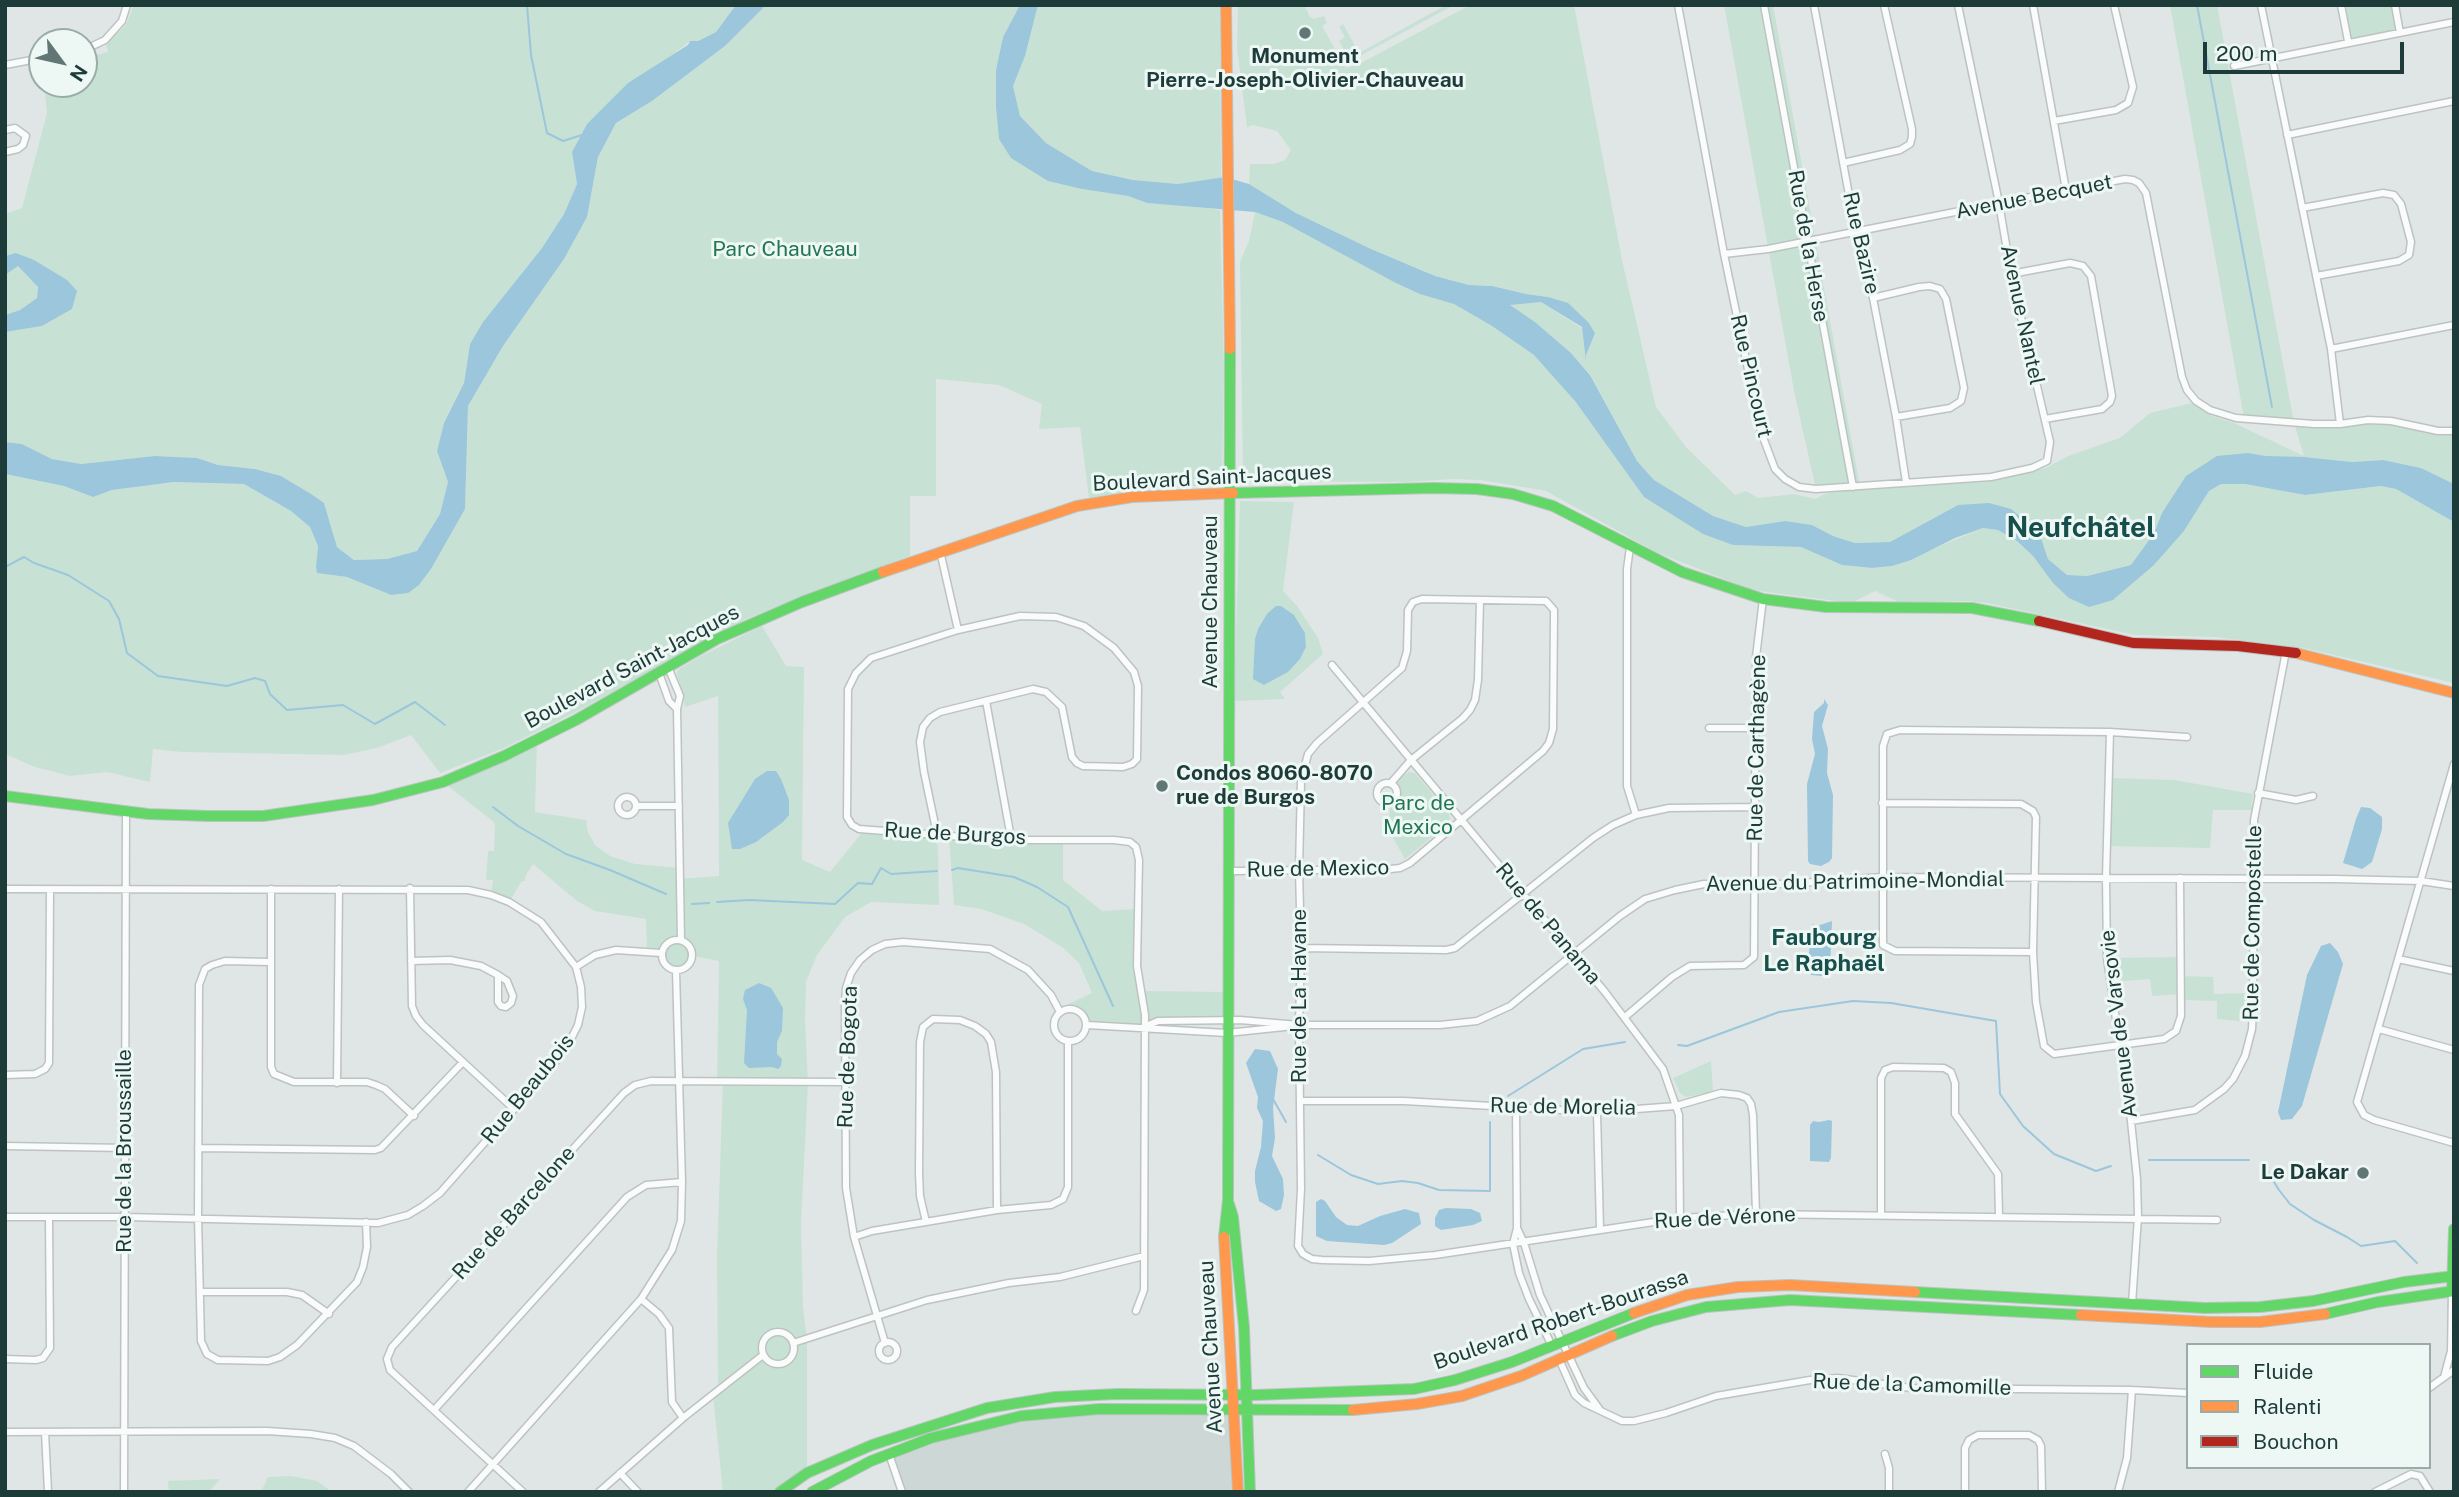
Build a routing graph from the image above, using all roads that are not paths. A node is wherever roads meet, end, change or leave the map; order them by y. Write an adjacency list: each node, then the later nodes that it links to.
1 (127, 5): 16 (street)
2 (1226, 5): 45 (main road, Avenue Chauveau)
3 (1678, 5): 32 (street, Rue Pincourt)
4 (1764, 5): 31 (street, Rue de la Herse)
5 (1814, 5): 26 (street, Rue Bazire)
6 (1884, 5): 26 (street)
7 (1958, 5): 28 (street, Avenue Nantel)
8 (2033, 5): 22 (street)
9 (2114, 5): 22 (street)
10 (2262, 5): 17 (street)
11 (2341, 5): 15 (street)
12 (2395, 5): 14 (street)
13 (2454, 22): 14 (street)
14 (2400, 33): 15 (street)
15 (2348, 41): 17 (street)
16 (98, 43)
17 (2271, 59): 20 (street); 24 (street)
18 (28, 61): 19 (street)
19 (5, 65)
20 (2234, 66)
21 (2454, 101): 24 (street)
22 (2054, 121): 27 (street)
23 (5, 130): 25 (street)
24 (2287, 135): 29 (street)
25 (5, 152)
26 (1843, 163): 30 (street, Rue Bazire)
27 (2066, 190): 28 (street, Avenue Becquet); 40 (street, Avenue Becquet)
28 (1999, 203): 30 (street, Avenue Becquet); 33 (street, Avenue Nantel)
29 (2302, 208): 34 (street); 34 (street)
30 (1856, 233): 31 (street, Avenue Becquet); 35 (street, Rue Bazire)
31 (1807, 242): 32 (street, Avenue Becquet); 44 (street, Rue de la Herse)
32 (1724, 254): 44 (street, Rue Pincourt)
33 (2011, 274): 39 (street, Avenue Nantel); 39 (street)
34 (2316, 276): 37 (street)
35 (1874, 298): 38 (street, Rue Bazire); 38 (street)
36 (2454, 325): 37 (street)
37 (2331, 349): 40 (street)
38 (1896, 417): 43 (street, Rue Bazire)
39 (2045, 419): 42 (street, Avenue Nantel)
40 (2340, 424): 41 (street)
41 (2454, 431)
42 (2047, 461): 43 (street, Rue Pincourt)
43 (1906, 482): 44 (street, Rue Pincourt)
44 (1853, 487)
45 (1230, 493): 46 (main road, Boulevard Saint-Jacques); 47 (main road, Boulevard Saint-Jacques); 79 (main road, Avenue Chauveau)
46 (1630, 547): 48 (main road, Boulevard Saint-Jacques); 74 (street)
47 (940, 551): 50 (street); 53 (main road, Boulevard Saint-Jacques)
48 (1763, 599): 51 (main road, Boulevard Saint-Jacques); 59 (street, Rue de Carthagène)
49 (1480, 600): 56 (street, Rue de Mexico); 62 (street); 75 (street, Rue de Mexico)
50 (958, 630): 55 (street); 76 (street, Rue de Burgos)
51 (2286, 651): 54 (main road, Boulevard Saint-Jacques); 66 (street, Rue de Compostelle)
52 (1332, 666): 56 (street, Rue de Panama)
53 (663, 670): 57 (street); 57 (street); 73 (main road, Boulevard Saint-Jacques)
54 (2454, 692)
55 (986, 701): 76 (street); 77 (street)
56 (1364, 703): 62 (street, Rue de Panama); 78 (street, Rue de La Havane)
57 (677, 709): 71 (street)
58 (1709, 728): 59 (street)
59 (1756, 728): 72 (street, Rue de Carthagène)
60 (2110, 732): 61 (street); 69 (street); 81 (street, Avenue de Varsovie)
61 (2187, 737)
62 (1411, 760): 65 (street); 75 (street, Rue de Panama)
63 (2454, 764): 64 (street)
64 (2452, 776): 85 (street)
65 (1391, 783)
66 (2258, 793): 68 (street); 84 (street, Rue de Compostelle)
67 (5, 796): 73 (main road, Boulevard Saint-Jacques)
68 (2313, 796)
69 (1882, 803): 80 (street); 83 (street)
70 (636, 806): 71 (street)
71 (679, 806): 95 (street)
72 (1756, 807): 74 (street); 86 (street, Rue de Carthagène)
73 (126, 811): 93 (street, Rue de la Broussaille)
74 (1636, 815): 94 (street)
75 (1460, 820): 78 (street, Rue de Mexico); 94 (street, Rue de Panama)
76 (937, 834): 77 (street, Rue de Burgos)
77 (1011, 838): 113 (street, Rue de Burgos)
78 (1299, 870): 79 (street, Rue de Mexico); 96 (street, Rue de La Havane)
79 (1230, 871): 109 (main road, Avenue Chauveau)
80 (1882, 877): 83 (street, Avenue du Patrimoine-Mondial); 86 (street, Avenue du Patrimoine-Mondial); 97 (street)
81 (2106, 878): 82 (street, Avenue du Patrimoine-Mondial); 83 (street, Avenue du Patrimoine-Mondial); 116 (street, Avenue de Varsovie)
82 (2180, 878): 84 (street, Avenue du Patrimoine-Mondial); 116 (street)
83 (2035, 879): 97 (street)
84 (2254, 880): 85 (street, Avenue du Patrimoine-Mondial); 129 (street, Rue de Compostelle)
85 (2421, 881): 87 (street, Avenue du Patrimoine-Mondial); 100 (street)
86 (1756, 884): 99 (street, Avenue du Patrimoine-Mondial); 108 (street, Rue de Carthagène)
87 (2454, 887)
88 (410, 888): 90 (street); 101 (street); 103 (street)
89 (271, 889): 90 (street); 93 (street); 102 (street)
90 (339, 889): 122 (street)
91 (5, 890): 92 (street)
92 (50, 890): 93 (street); 119 (street)
93 (125, 891): 132 (street, Rue de la Broussaille)
94 (1523, 894): 96 (street); 99 (street, Rue de Panama)
95 (681, 940): 98 (street); 104 (street)
96 (1301, 948): 111 (street, Rue de La Havane)
97 (2033, 951): 116 (street)
98 (662, 953): 103 (street); 104 (street)
99 (1573, 954): 108 (street, Rue de Panama); 111 (street, Avenue du Patrimoine-Mondial)
100 (2398, 959): 105 (street); 112 (street)
101 (411, 961): 106 (street); 118 (street)
102 (270, 962): 122 (street); 133 (street)
103 (576, 967): 126 (street, Rue Beaubois)
104 (676, 971): 120 (street)
105 (2454, 971)
106 (498, 975): 106 (street)
107 (1060, 1012): 110 (street); 115 (street); 121 (street, Rue de Bogota)
108 (1625, 1017): 124 (street, Rue de Panama)
109 (1228, 1020): 111 (street, Avenue du Patrimoine-Mondial); 113 (street, Avenue du Patrimoine-Mondial); 114 (main road, Avenue Chauveau)
110 (1087, 1025): 113 (street); 115 (street)
111 (1299, 1025): 114 (street, Avenue du Patrimoine-Mondial); 123 (street, Rue de La Havane)
112 (2379, 1029): 117 (street); 130 (street)
113 (1144, 1031): 114 (street, Avenue du Patrimoine-Mondial); 156 (street)
114 (1227, 1033): 136 (main road, Avenue Chauveau)
115 (1068, 1042): 137 (street)
116 (2120, 1045): 129 (street, Avenue de Varsovie)
117 (2454, 1050)
118 (463, 1062): 126 (street); 128 (street)
119 (5, 1074)
120 (680, 1081): 121 (street, Rue de Barcelone); 134 (street); 180 (street, Rue de Barcelone)
121 (845, 1082): 153 (street, Rue de Bogota)
122 (337, 1083): 128 (street)
123 (1300, 1101): 125 (street, Rue de Morelia); 135 (street, Rue de La Havane)
124 (1676, 1106): 127 (street, Rue de Morelia); 138 (street, Rue de Morelia); 145 (street, Rue de Panama)
125 (1516, 1108): 127 (street, Rue de Morelia); 150 (street)
126 (514, 1110): 148 (street, Rue Beaubois)
127 (1597, 1112): 151 (street)
128 (414, 1116): 133 (street)
129 (2132, 1121): 143 (street, Avenue de Varsovie)
130 (2454, 1143)
131 (5, 1146): 132 (street)
132 (126, 1148): 142 (street, Rue de la Broussaille)
133 (198, 1148): 144 (street)
134 (682, 1182): 160 (street); 180 (street)
135 (1301, 1189): 155 (street, Rue de Vérone)
136 (1228, 1200): 178 (main road, Avenue Chauveau); 179 (main road, Avenue Chauveau)
137 (998, 1210): 149 (street); 149 (street)
138 (1756, 1214): 139 (street, Rue de Vérone); 145 (street, Rue de Vérone)
139 (1881, 1215): 140 (street, Rue de Vérone); 140 (street)
140 (1999, 1215): 143 (street, Rue de Vérone)
141 (5, 1217): 146 (street, Rue Beaubois)
142 (126, 1217): 144 (street, Rue Beaubois); 146 (street, Rue Beaubois); 185 (street, Rue de la Broussaille)
143 (2138, 1217): 147 (street, Rue de Vérone); 161 (street, Avenue de Varsovie)
144 (198, 1218): 148 (street, Rue Beaubois); 159 (street)
145 (1680, 1218): 151 (street, Rue de Vérone)
146 (49, 1219): 172 (street)
147 (2217, 1220)
148 (366, 1222): 163 (street)
149 (926, 1222): 153 (street)
150 (1517, 1228): 154 (street); 155 (street)
151 (1600, 1229): 154 (street, Rue de Vérone)
152 (2454, 1229): 157 (main road)
153 (854, 1237): 164 (street, Rue de Bogota)
154 (1524, 1242): 155 (street, Rue de Vérone); 168 (street)
155 (1513, 1244): 169 (street)
156 (1144, 1256): 162 (street); 164 (street)
157 (2452, 1276): 158 (main road); 161 (main road, Boulevard Robert-Bourassa)
158 (2453, 1291): 165 (main road, Boulevard Robert-Bourassa); 174 (street)
159 (201, 1292): 163 (street); 163 (street)
160 (641, 1299): 184 (street); 191 (street)
161 (2132, 1302): 165 (street, Avenue de Varsovie); 168 (main road, Boulevard Robert-Bourassa)
162 (1136, 1311)
163 (329, 1314)
164 (877, 1315): 166 (street); 167 (street, Rue de Bogota)
165 (2131, 1316): 171 (main road, Boulevard Robert-Bourassa)
166 (793, 1343): 170 (street); 170 (street)
167 (885, 1343)
168 (1563, 1343): 169 (main road, Boulevard Robert-Bourassa); 171 (street)
169 (1552, 1347): 171 (street); 179 (main road, Boulevard Robert-Bourassa)
170 (763, 1355): 184 (street)
171 (1564, 1357): 182 (main road, Boulevard Robert-Bourassa); 183 (street); 183 (street, Rue de la Camomille)
172 (5, 1359)
173 (2454, 1370): 174 (street)
174 (2444, 1377): 175 (street)
175 (2431, 1387)
176 (2132, 1390): 177 (street, Rue de la Camomille); 183 (street, Rue de la Camomille); 208 (street)
177 (2186, 1393)
178 (1233, 1394): 179 (main road, Boulevard Robert-Bourassa); 181 (main road, Avenue Chauveau); 188 (main road, Boulevard Robert-Bourassa)
179 (1248, 1394): 182 (main road, Avenue Chauveau)
180 (434, 1410): 191 (street, Rue de Barcelone)
181 (1234, 1410): 182 (main road, Boulevard Robert-Bourassa); 189 (main road, Boulevard Robert-Bourassa); 203 (main road, Avenue Chauveau)
182 (1249, 1410): 204 (main road, Avenue Chauveau)
183 (1601, 1412)
184 (683, 1418): 192 (street)
185 (123, 1431): 187 (street); 195 (street, Rue de la Broussaille); 196 (street)
186 (5, 1432): 187 (street)
187 (45, 1432): 194 (street)
188 (884, 1441): 189 (street); 200 (main road, Boulevard Robert-Bourassa)
189 (888, 1453): 201 (main road, Boulevard Robert-Bourassa); 202 (street)
190 (1885, 1454): 205 (street)
191 (492, 1465): 197 (street); 198 (street, Rue de Barcelone)
192 (620, 1473): 193 (street); 199 (street)
193 (603, 1490)
194 (48, 1492)
195 (124, 1492)
196 (409, 1492)
197 (468, 1492)
198 (523, 1492)
199 (638, 1492)
200 (780, 1492)
201 (811, 1492)
202 (902, 1492)
203 (1238, 1492)
204 (1250, 1492)
205 (1889, 1492)
206 (1965, 1492): 207 (street)
207 (2042, 1492)
208 (2118, 1492)
209 (2375, 1492): 210 (street)
210 (2430, 1492)

